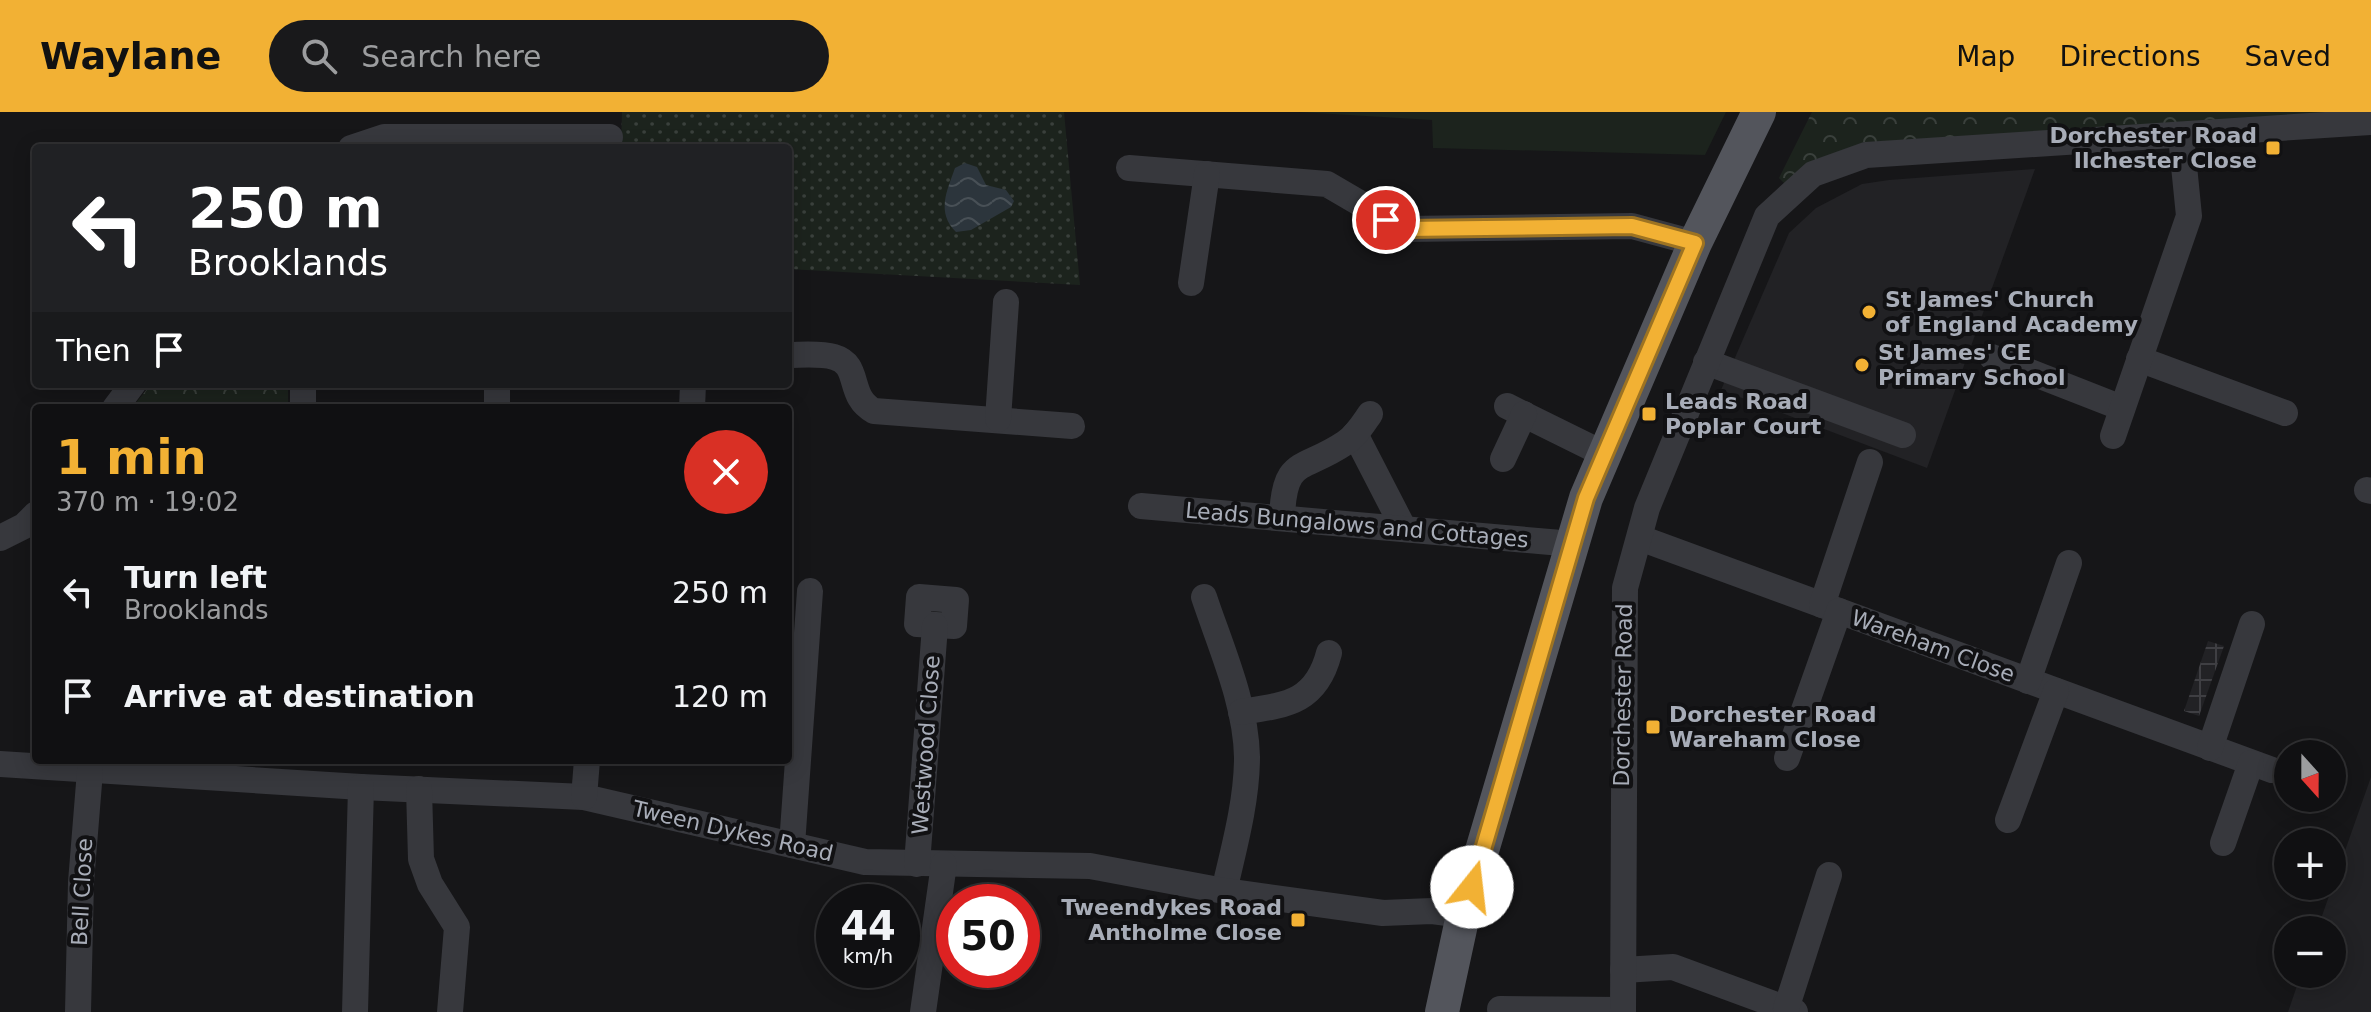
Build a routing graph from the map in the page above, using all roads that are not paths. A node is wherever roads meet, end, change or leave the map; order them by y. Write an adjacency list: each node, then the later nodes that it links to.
1 (1759, 112): 8 (main road)
2 (2371, 122): 3 (street, Dorchester Road)
3 (2181, 136): 13 (street); 14 (street, Dorchester Road)
4 (610, 137): 5 (street)
5 (363, 144)
6 (1129, 168): 7 (street)
7 (1207, 174): 8 (street); 9 (street)
8 (1695, 243): 21 (main road)
9 (1191, 283)
10 (1006, 302): 17 (street)
11 (792, 355): 17 (street)
12 (1992, 357): 15 (street)
13 (2139, 359): 15 (street); 16 (street)
14 (1706, 362): 19 (street); 29 (street, Dorchester Road)
15 (2122, 408): 20 (street)
16 (2285, 413)
17 (998, 419): 18 (street)
18 (1072, 426)
19 (1903, 435)
20 (2113, 436)
21 (1604, 454): 22 (street); 30 (main road)
22 (1503, 459)
23 (1870, 462): 34 (street, Wareham Close)
24 (1141, 506): 26 (street, Leads Bungalows and Cottages)
25 (32, 518): 28 (street)
26 (1282, 518): 27 (street, Leads Bungalows and Cottages); 27 (street)
27 (1404, 529): 30 (street, Leads Bungalows and Cottages)
28 (0, 538)
29 (1640, 538): 34 (street, Wareham Close); 57 (street, Dorchester Road)
30 (1573, 544): 56 (main road)
31 (2069, 563): 38 (street, Wareham Close)
32 (810, 591): 51 (street)
33 (1209, 596): 40 (street)
34 (1830, 608): 38 (street, Wareham Close); 42 (street, Wareham Close)
35 (2252, 624): 41 (street)
36 (935, 626): 52 (street, Westwood Close)
37 (1329, 652): 40 (street)
38 (2028, 681): 39 (street, Wareham Close)
39 (2056, 691): 41 (street, Wareham Close); 49 (street)
40 (1241, 712): 55 (street)
41 (2210, 748): 50 (street, Wareham Close)
42 (1787, 758)
43 (0, 764): 45 (street, Tween Dykes Road)
44 (587, 764): 48 (street)
45 (90, 771): 46 (street, Tween Dykes Road); 61 (street, Bell Close)
46 (361, 787): 47 (street, Tween Dykes Road); 62 (street)
47 (419, 789): 48 (street, Tween Dykes Road); 63 (street)
48 (584, 797): 51 (street, Tween Dykes Road)
49 (2008, 820)
50 (2223, 843)
51 (792, 845): 52 (street, Tween Dykes Road)
52 (917, 864): 53 (street, Tween Dykes Road)
53 (944, 864): 55 (street, Tween Dykes Road); 64 (street)
54 (1829, 875): 59 (street)
55 (1224, 891): 56 (street, Tween Dykes Road)
56 (1463, 915): 65 (main road)
57 (1623, 970): 59 (street); 60 (street, Dorchester Road)
58 (1500, 1009): 60 (street, Dorchester Road)
59 (1790, 1010)
60 (1623, 1011)
61 (78, 1012)
62 (355, 1012)
63 (450, 1012)
64 (923, 1012)
65 (1442, 1012)

